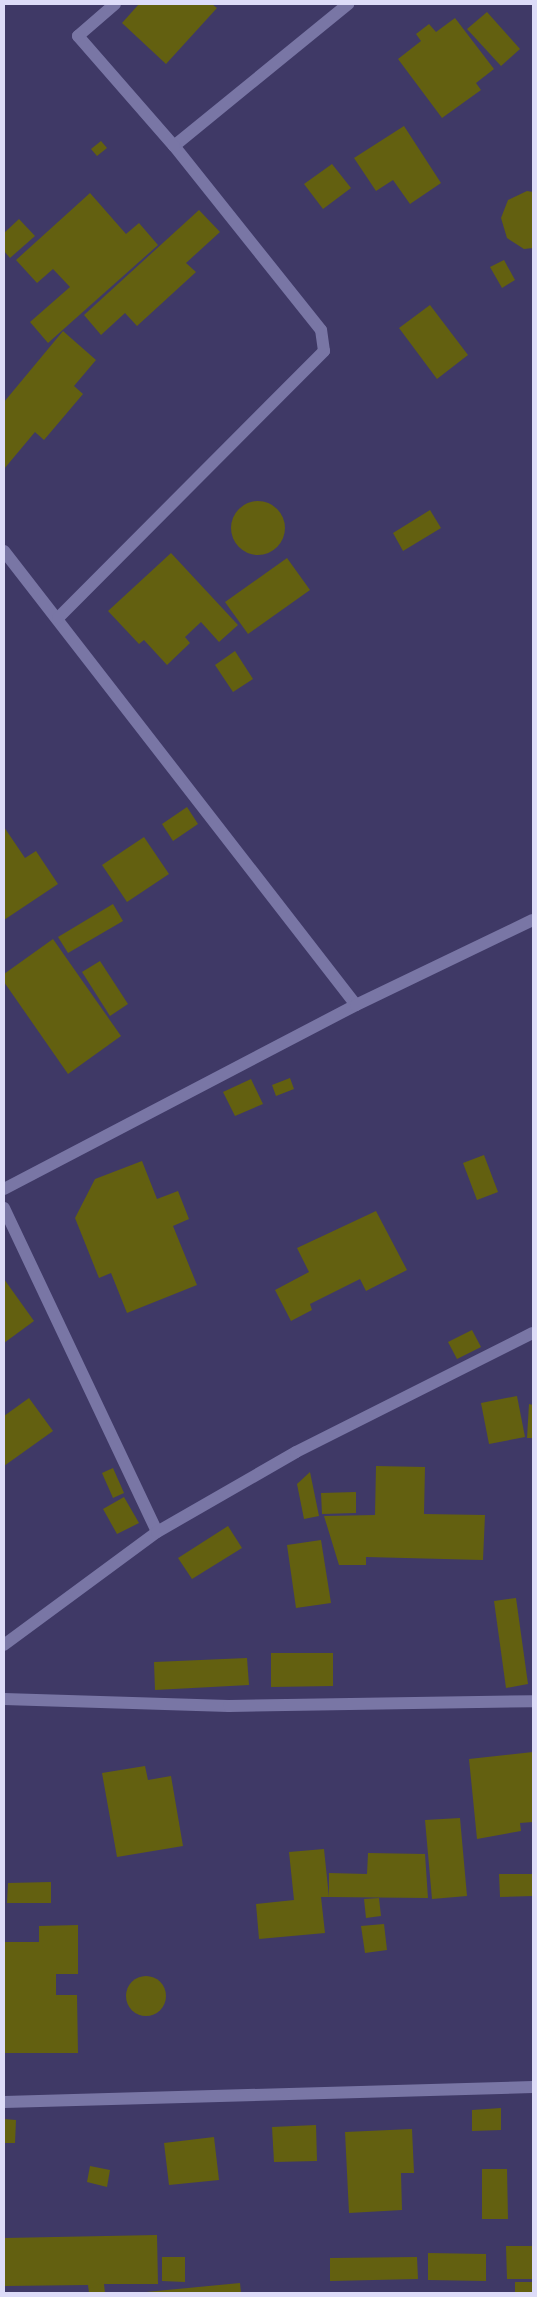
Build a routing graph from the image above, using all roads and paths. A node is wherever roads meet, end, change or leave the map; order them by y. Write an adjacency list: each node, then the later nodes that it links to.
1 (114, 4): 3 (street)
2 (348, 4): 3 (street)
3 (174, 146): 5 (street)
4 (4, 551): 5 (street)
5 (58, 618): 7 (street)
6 (533, 920): 7 (street)
7 (356, 1005): 8 (street)
8 (4, 1189)
9 (4, 1208): 11 (street)
10 (533, 1333): 11 (street)
11 (158, 1532): 12 (street)
12 (4, 1645)
13 (4, 1699): 14 (street)
14 (533, 1701)
15 (533, 2088): 16 (street)
16 (4, 2102)

